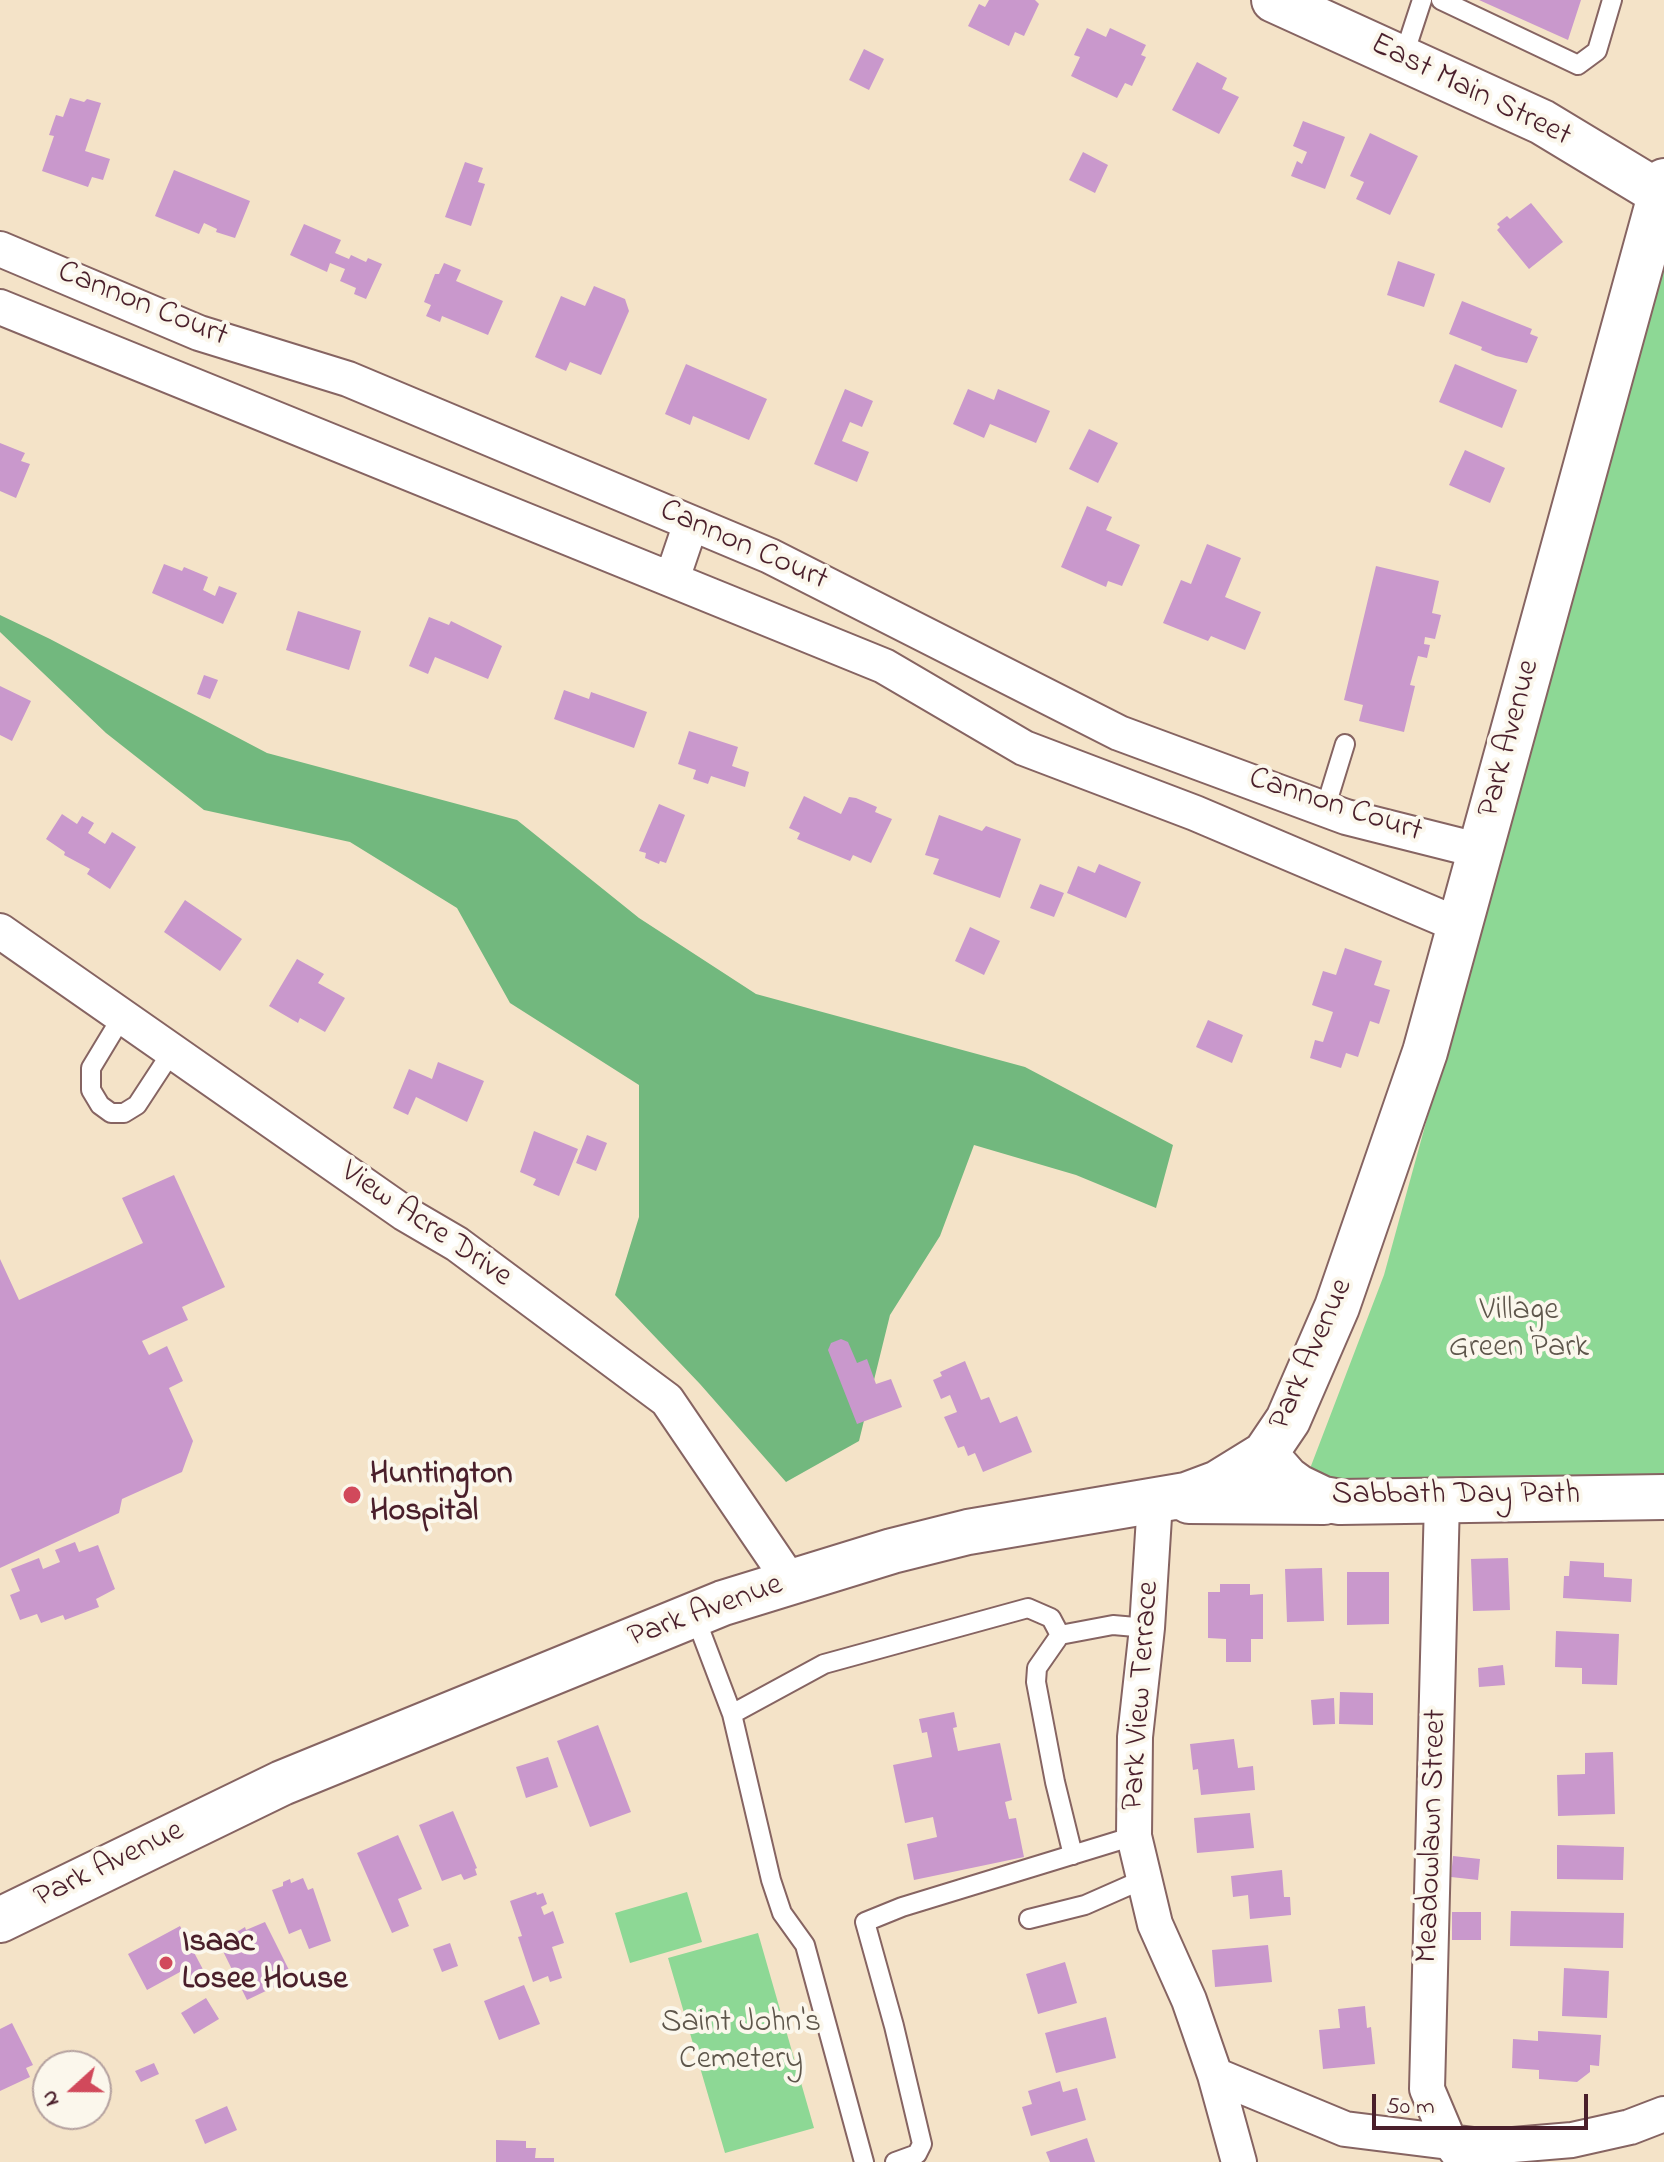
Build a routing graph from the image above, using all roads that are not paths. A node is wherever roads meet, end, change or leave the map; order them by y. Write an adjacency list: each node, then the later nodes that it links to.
1 (1274, 0): 5 (main road, East Main Street)
2 (1422, 0): 5 (lane)
3 (1441, 0): 4 (lane)
4 (1612, 0)
5 (1402, 59): 6 (main road, East Main Street)
6 (1663, 192): 19 (main road, Park Avenue)
7 (0, 249): 9 (street, Cannon Court)
8 (0, 307): 10 (street, Cannon Court)
9 (229, 342): 10 (street); 11 (street, Cannon Court)
10 (213, 394): 12 (street, Cannon Court)
11 (691, 523): 12 (street); 13 (street, Cannon Court)
12 (672, 579): 14 (street, Cannon Court)
13 (965, 655): 14 (street); 16 (street, Cannon Court)
14 (946, 703): 18 (street, Cannon Court)
15 (1345, 744): 17 (lane)
16 (1208, 766): 17 (street, Cannon Court); 18 (street)
17 (1325, 809): 19 (street, Cannon Court)
18 (1195, 813): 20 (street, Cannon Court)
19 (1481, 851): 20 (main road, Park Avenue)
20 (1461, 926): 24 (main road, Park Avenue)
21 (0, 931): 22 (street, View Acre Drive)
22 (123, 1015): 23 (street, View Acre Drive); 23 (lane)
23 (173, 1050): 29 (street, View Acre Drive)
24 (1265, 1454): 27 (main road, Park Avenue); 28 (main road, Sabbath Day Path)
25 (1664, 1497): 26 (main road, Sabbath Day Path)
26 (1442, 1500): 28 (main road, Sabbath Day Path); 41 (street, Meadowlawn Street)
27 (1155, 1501): 28 (main road); 29 (main road, Park Avenue); 31 (street, Park View Terrace)
28 (1340, 1502)
29 (790, 1581): 30 (main road, Park Avenue)
30 (694, 1614): 33 (lane); 38 (main road, Park Avenue)
31 (1147, 1628): 32 (lane); 34 (street, Park View Terrace)
32 (1060, 1635): 33 (lane); 35 (lane)
33 (732, 1714): 42 (lane)
34 (1134, 1836): 35 (lane); 36 (street, Park View Terrace)
35 (1073, 1855): 43 (lane)
36 (1144, 1879): 37 (lane); 39 (street, Park View Terrace)
37 (1029, 1919)
38 (0, 1920)
39 (1215, 2075): 41 (street); 44 (street, Park View Terrace)
40 (1664, 2114): 41 (street)
41 (1457, 2151)
42 (864, 2162)
43 (895, 2162)
44 (1239, 2162)

